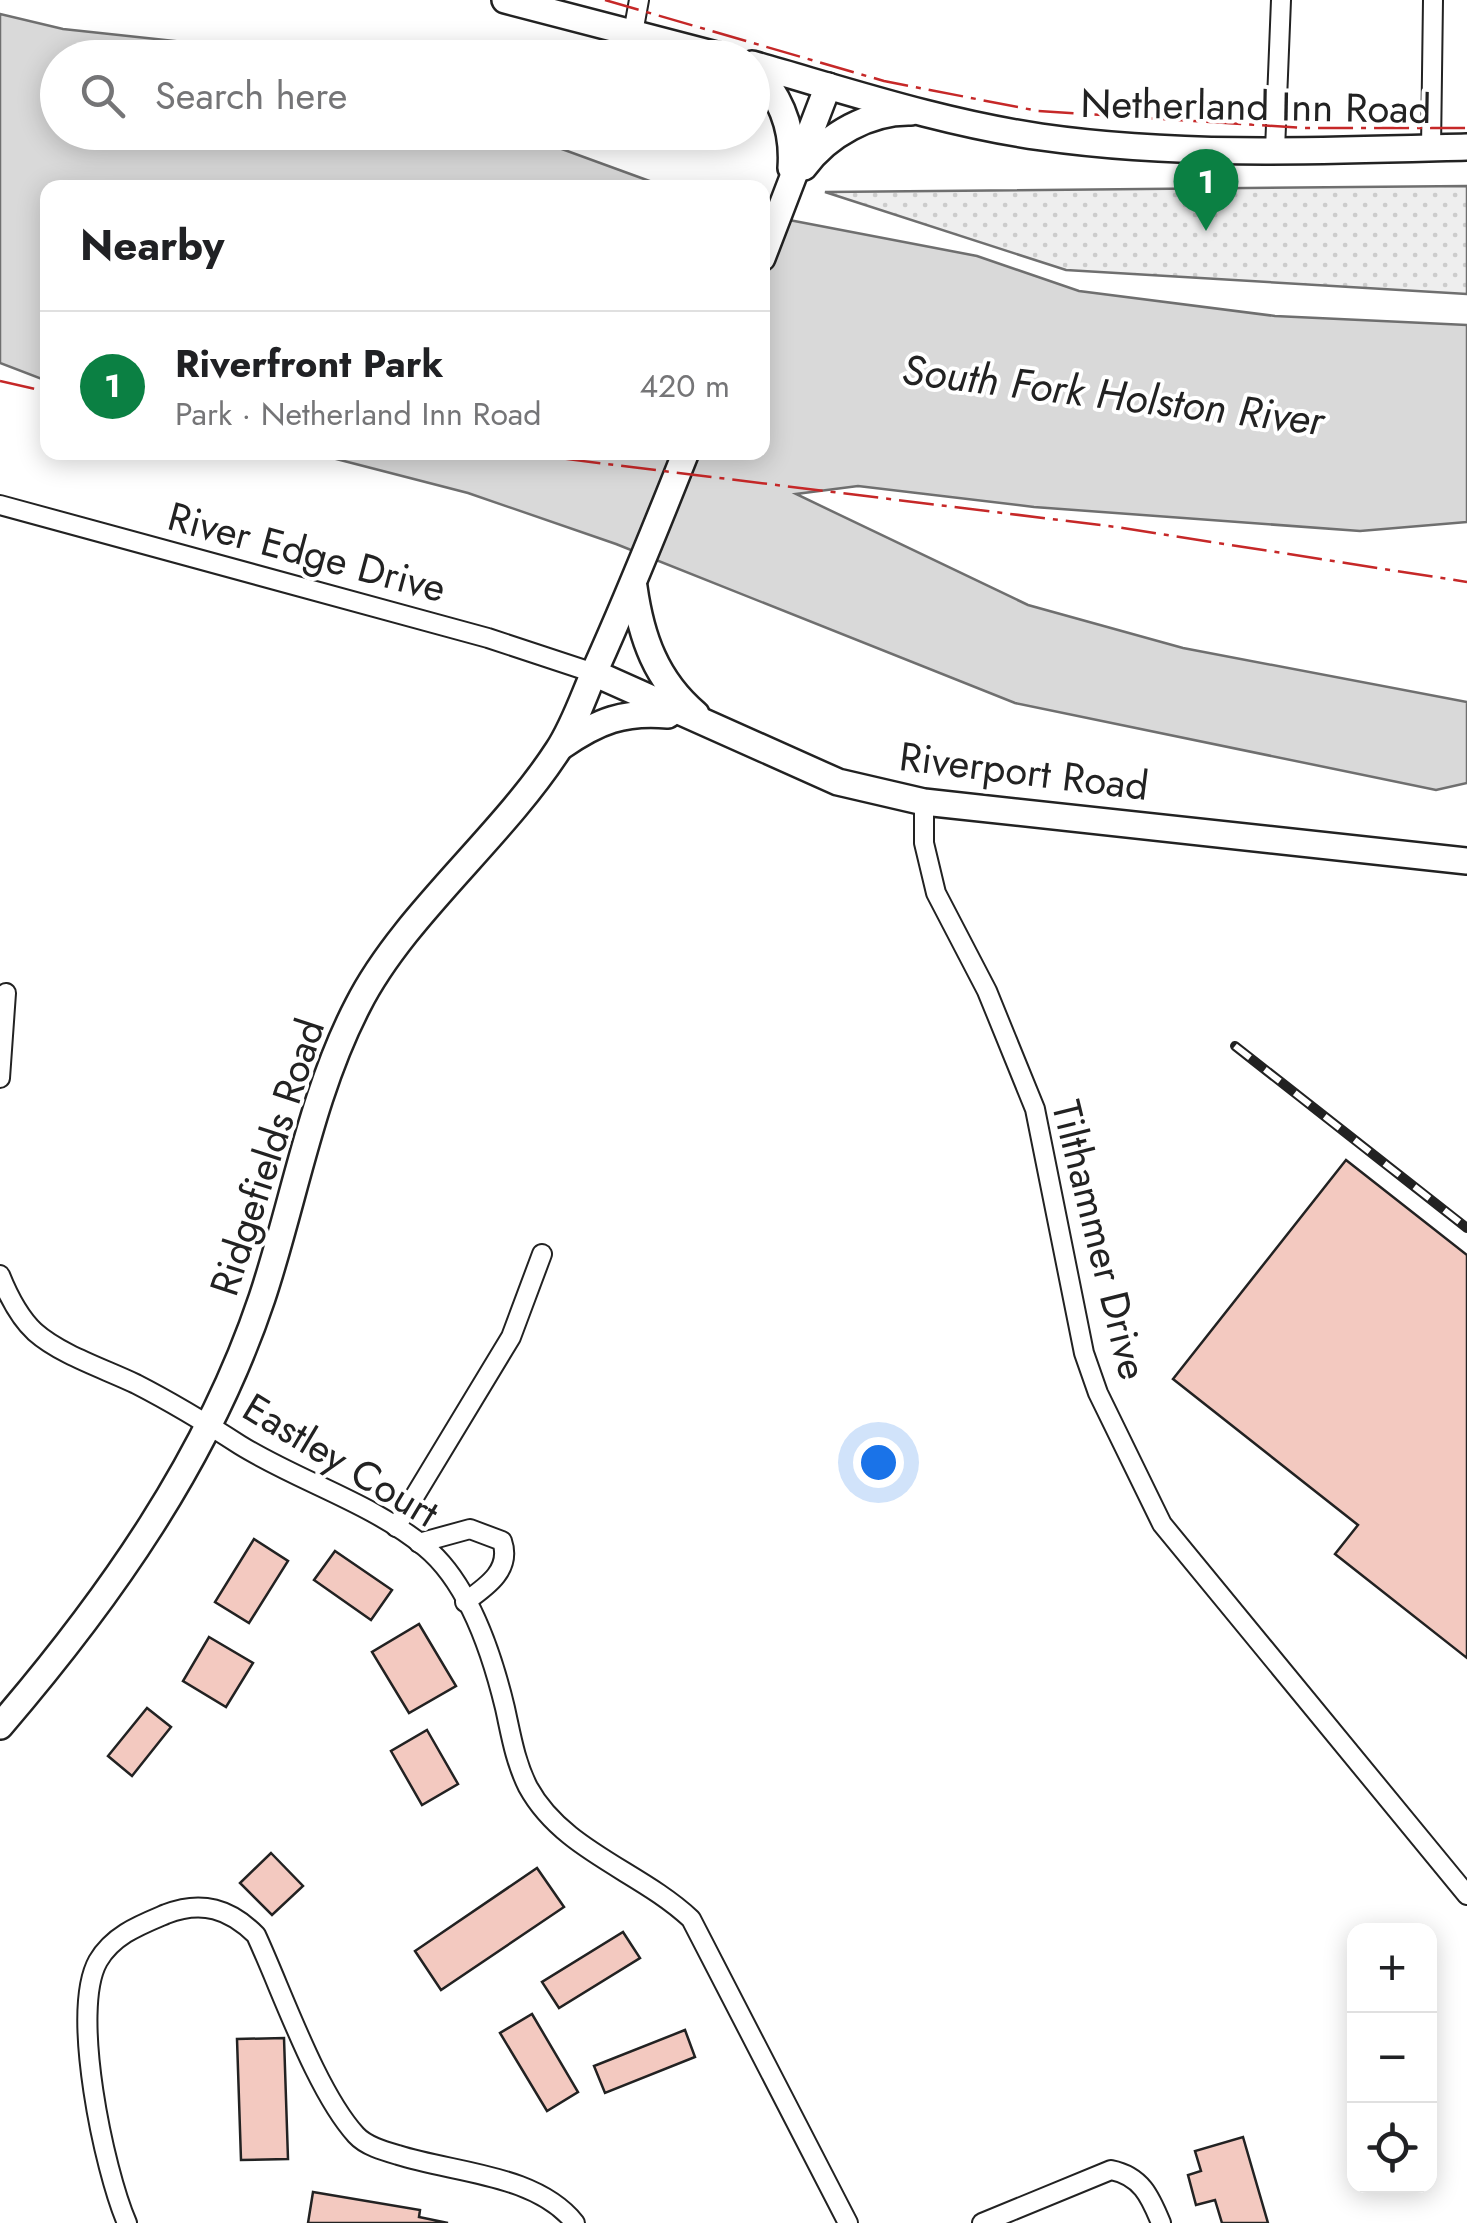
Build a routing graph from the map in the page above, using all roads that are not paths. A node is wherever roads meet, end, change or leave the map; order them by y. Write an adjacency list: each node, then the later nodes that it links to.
1 (504, 0): 5 (main road)
2 (638, 0): 5 (street)
3 (1281, 0): 13 (street)
4 (1433, 0): 12 (street)
5 (633, 32): 6 (main road)
6 (662, 40)
7 (770, 70): 9 (main road, Netherland Inn Road)
8 (770, 84): 14 (main road)
9 (828, 86): 10 (main road, Netherland Inn Road); 14 (main road)
10 (931, 113): 13 (main road, Netherland Inn Road); 14 (main road)
11 (1467, 147): 12 (main road, Netherland Inn Road)
12 (1431, 148): 13 (main road, Netherland Inn Road)
13 (1276, 150)
14 (800, 160): 15 (main road)
15 (770, 238)
16 (683, 460): 18 (main road, Ridgefields Road)
17 (0, 505): 19 (street, River Edge Drive)
18 (634, 585): 19 (main road, Ridgefields Road); 20 (main road)
19 (594, 673): 20 (main road, Riverport Road); 21 (main road, Ridgefields Road)
20 (711, 727): 21 (main road); 22 (main road, Riverport Road)
21 (560, 748): 28 (main road, Ridgefields Road)
22 (924, 802): 23 (main road, Riverport Road); 33 (street, Tilthammer Drive)
23 (1467, 861)
24 (6, 993): 25 (street)
25 (0, 1078)
26 (542, 1254): 29 (street)
27 (0, 1275): 28 (street, Eastley Court)
28 (210, 1422): 29 (street, Eastley Court); 32 (main road, Ridgefields Road)
29 (396, 1527): 30 (street, Eastley Court)
30 (419, 1543): 31 (street, Eastley Court); 31 (street)
31 (465, 1602): 36 (street, Eastley Court)
32 (0, 1726)
33 (1467, 1894)
34 (126, 2223): 35 (street)
35 (575, 2223)
36 (848, 2223)
37 (982, 2223): 38 (street)
38 (1161, 2223)

